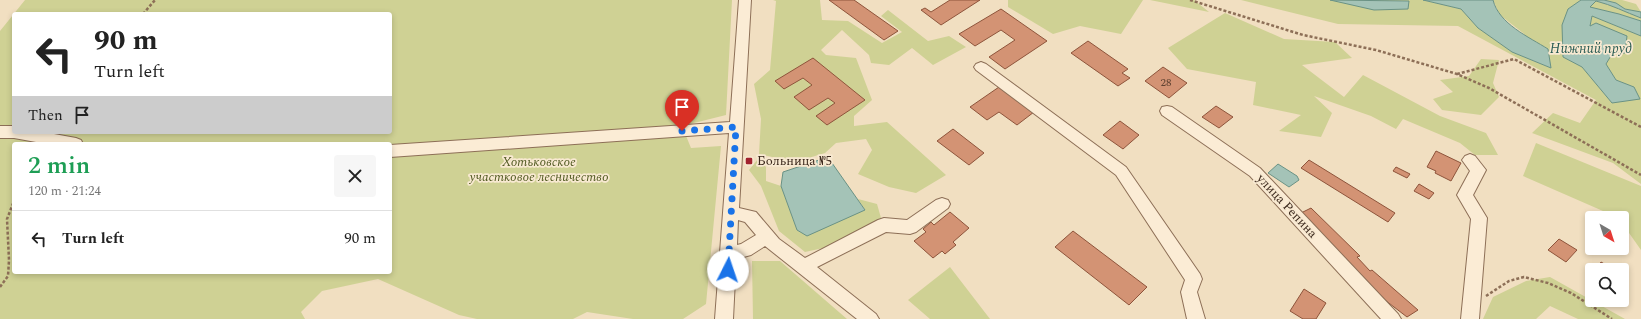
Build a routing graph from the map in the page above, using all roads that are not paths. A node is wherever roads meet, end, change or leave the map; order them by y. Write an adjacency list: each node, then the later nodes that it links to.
1 (745, 0): 4 (street)
2 (981, 67): 19 (street)
3 (1167, 112): 20 (street, улица Репина)
4 (736, 127): 9 (street); 12 (street)
5 (0, 132): 6 (street)
6 (12, 132)
7 (24, 134): 8 (street)
8 (66, 142)
9 (392, 151)
10 (1470, 160): 16 (street)
11 (942, 204): 15 (street)
12 (732, 212): 13 (street); 14 (street)
13 (766, 237): 14 (street); 15 (street)
14 (729, 253): 17 (street)
15 (804, 266): 18 (street)
16 (1470, 312)
17 (724, 319)
18 (870, 319)
19 (1196, 319)
20 (1392, 319)

